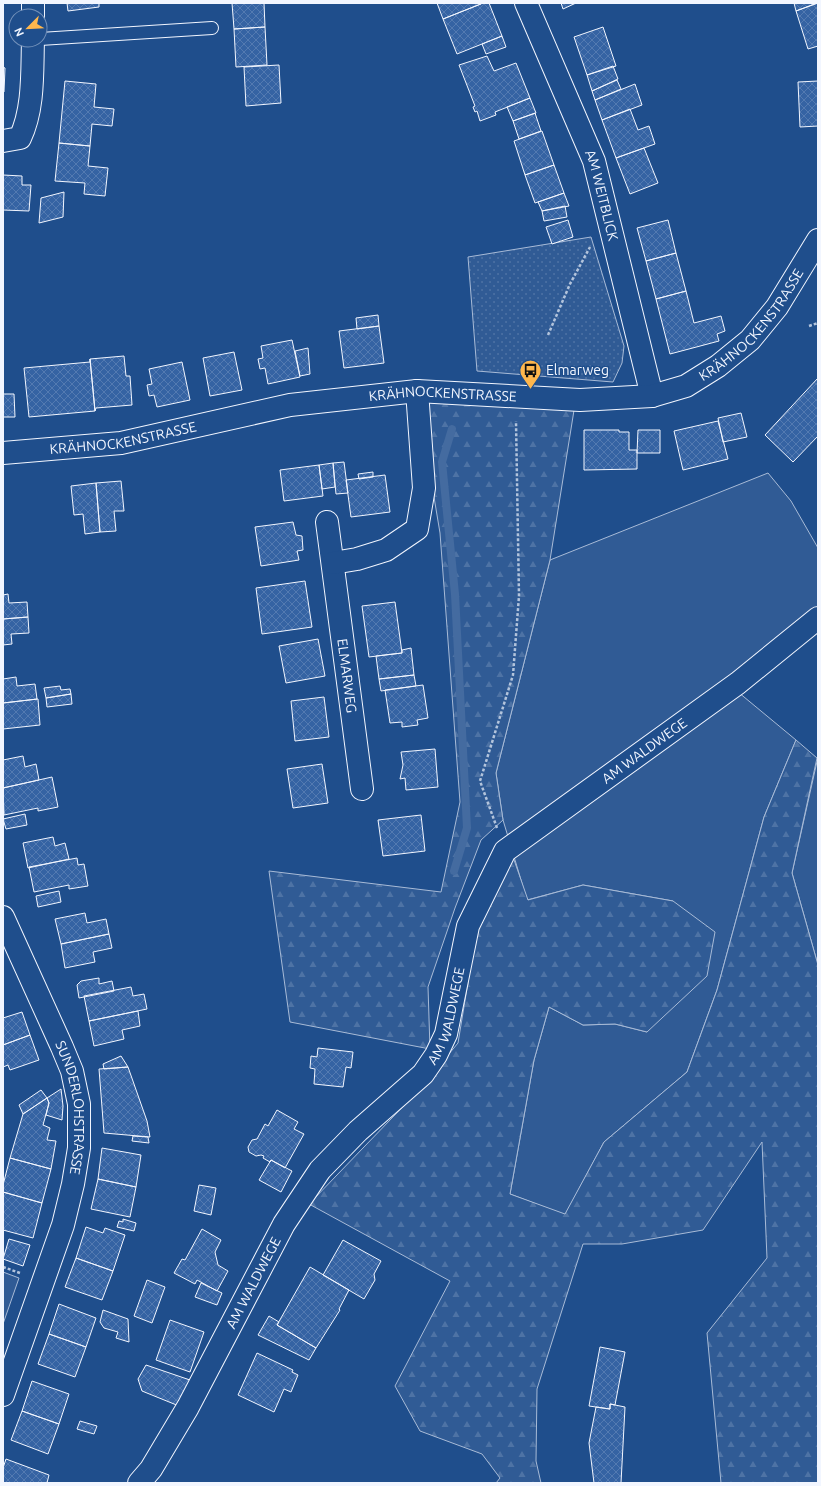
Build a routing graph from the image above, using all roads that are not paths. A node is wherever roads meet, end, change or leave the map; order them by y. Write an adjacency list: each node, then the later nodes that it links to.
1 (526, 3): 8 (street, AM WEITBLICK)
2 (212, 28): 3 (lane)
3 (48, 38)
4 (33, 48): 5 (street)
5 (12, 140)
6 (818, 240): 8 (street, KRÄHNOCKENSTRASSE)
7 (417, 391): 8 (street, KRÄHNOCKENSTRASSE); 9 (street, KRÄHNOCKENSTRASSE); 11 (street)
8 (652, 396)
9 (3, 452)
10 (327, 522): 11 (street, ELMARWEG)
11 (333, 563): 13 (street, ELMARWEG)
12 (818, 618): 16 (street, AM WALDWEGE)
13 (362, 789)
14 (3, 916): 15 (street, SUNDERLOHSTRASSE)
15 (3, 1395)
16 (139, 1483)

